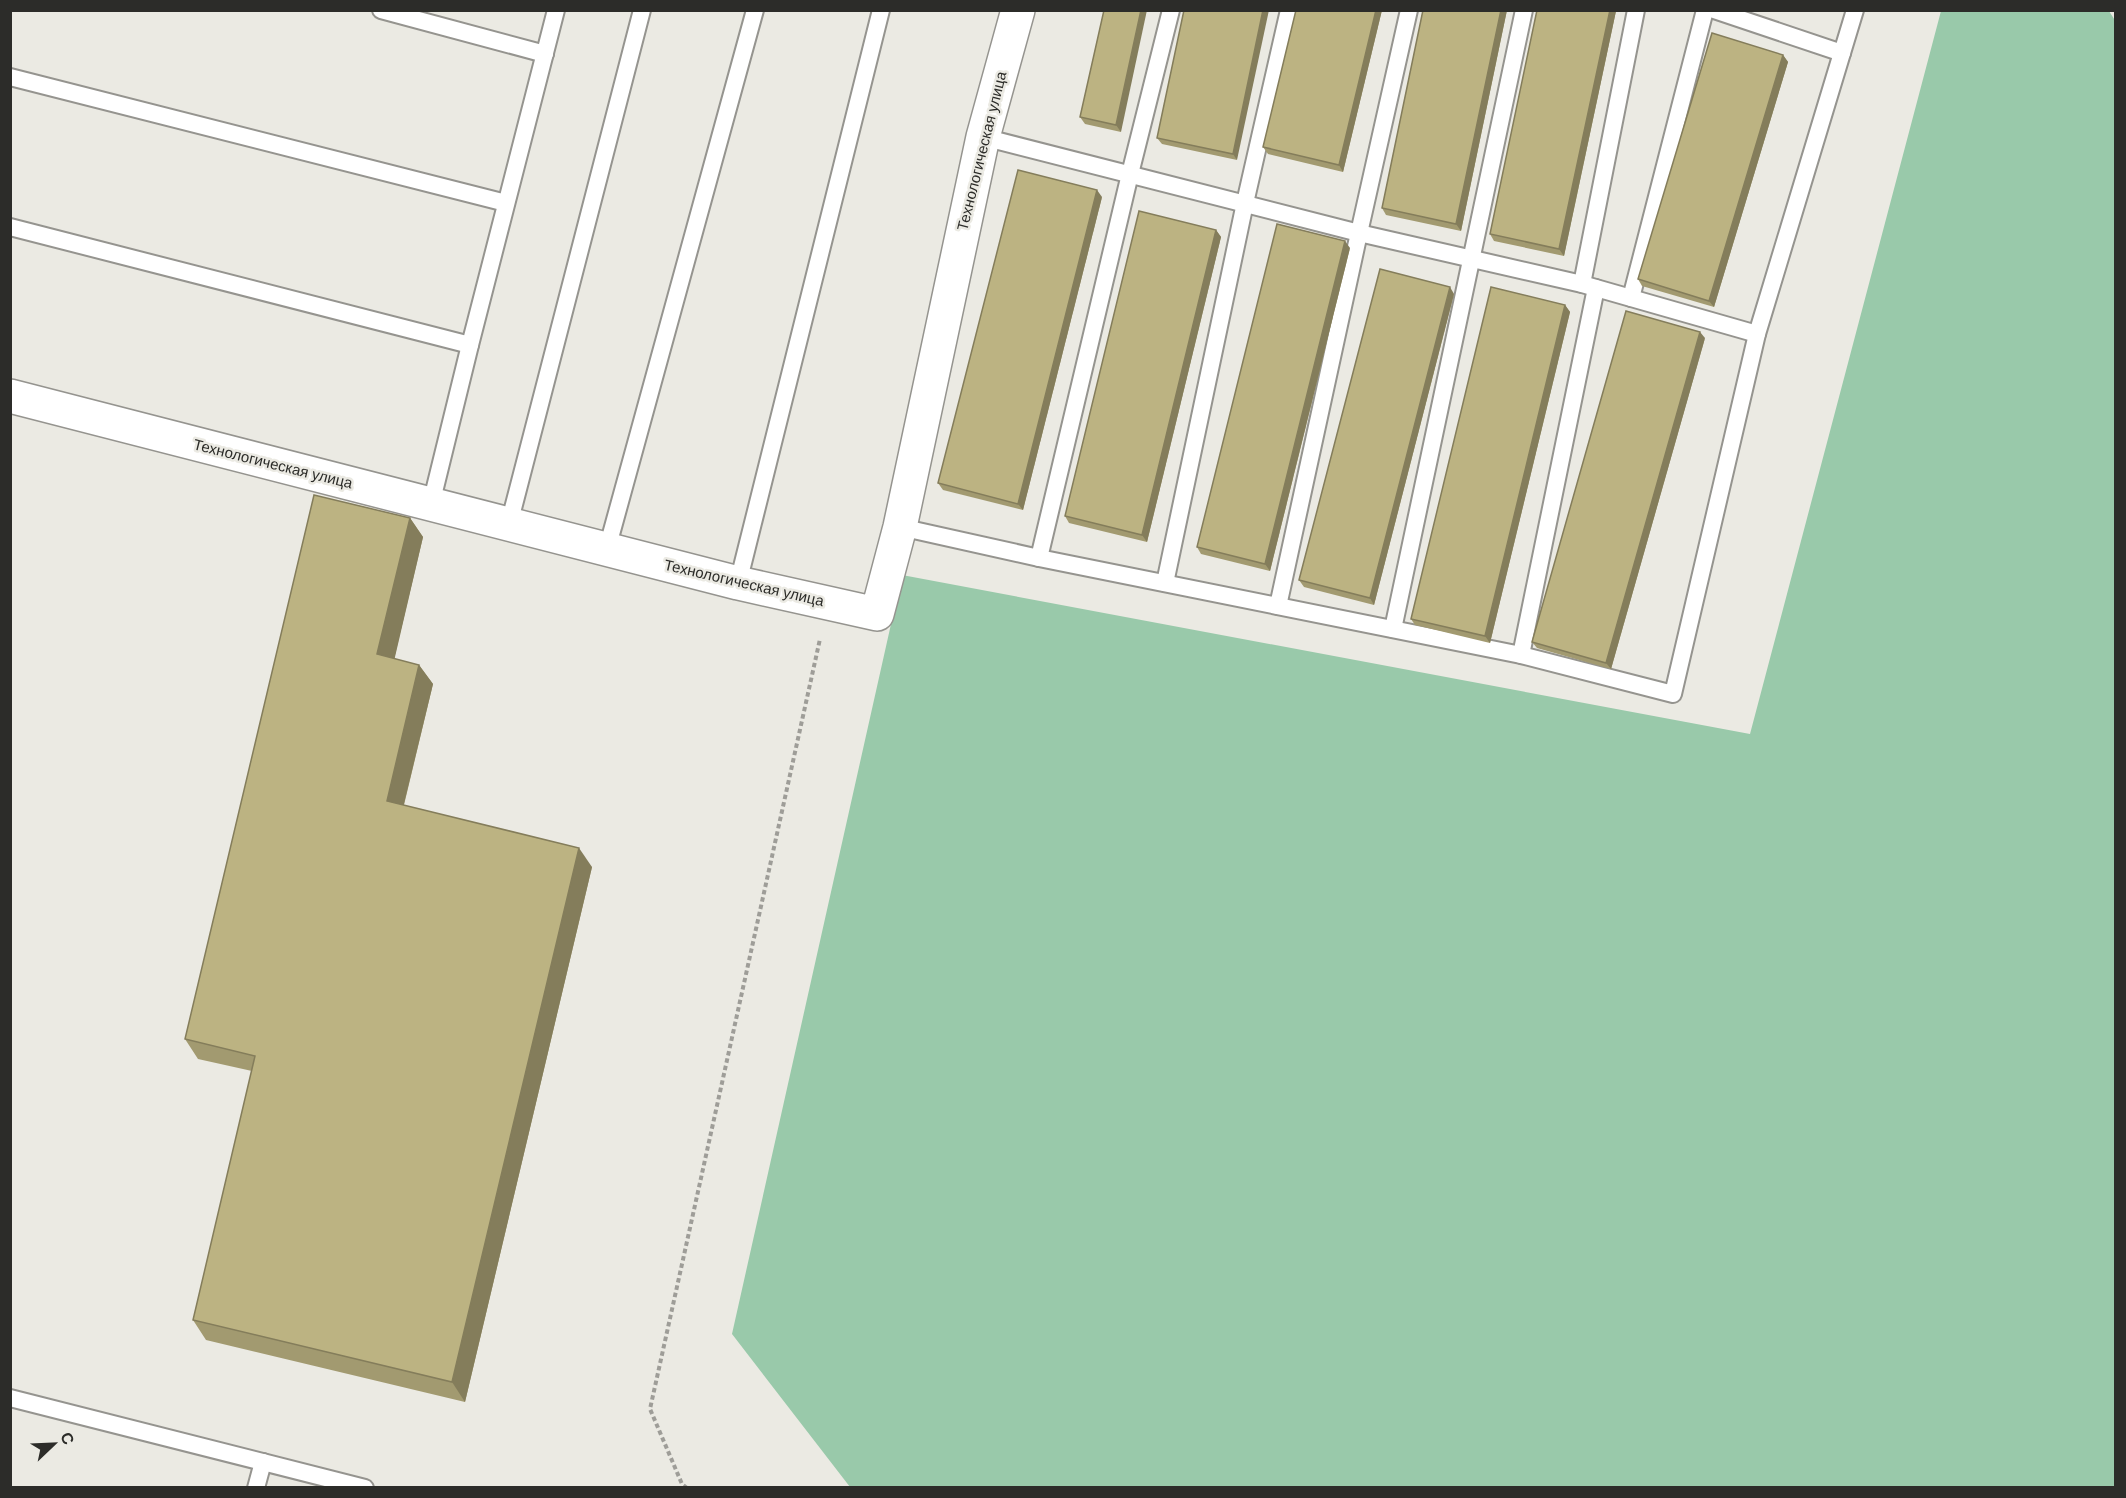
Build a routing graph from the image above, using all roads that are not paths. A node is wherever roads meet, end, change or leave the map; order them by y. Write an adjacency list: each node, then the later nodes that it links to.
1 (381, 10): 16 (lane)
2 (556, 10): 16 (lane)
3 (642, 10): 31 (lane)
4 (755, 10): 33 (lane)
5 (881, 10): 35 (lane)
6 (1018, 10): 18 (street, Технологическая улица)
7 (1171, 10): 19 (lane)
8 (1288, 10): 21 (lane)
9 (1410, 10): 23 (lane)
10 (1524, 10): 24 (lane)
11 (1636, 10): 25 (lane)
12 (1705, 10): 26 (lane)
13 (1714, 10): 15 (lane)
14 (1855, 10): 15 (lane)
15 (1842, 53): 27 (lane)
16 (545, 54): 20 (lane)
17 (10, 77): 20 (lane)
18 (983, 137): 19 (lane); 32 (street, Технологическая улица)
19 (1130, 174): 21 (lane); 34 (lane)
20 (506, 203): 28 (lane)
21 (1245, 204): 23 (lane); 36 (lane)
22 (10, 227): 28 (lane)
23 (1359, 232): 24 (lane); 37 (lane)
24 (1471, 257): 25 (lane); 38 (lane)
25 (1589, 286): 26 (lane); 39 (lane)
26 (1630, 298): 27 (lane)
27 (1757, 334): 39 (lane)
28 (470, 345): 30 (lane)
29 (10, 396): 30 (street, Технологическая улица)
30 (431, 504): 31 (street, Технологическая улица)
31 (509, 524): 33 (street, Технологическая улица)
32 (900, 527): 34 (lane); 35 (street, Технологическая улица)
33 (607, 549): 35 (street, Технологическая улица)
34 (1039, 558): 36 (lane)
35 (738, 583)
36 (1165, 583): 37 (lane)
37 (1278, 606): 38 (lane)
38 (1393, 629): 39 (lane)
39 (1521, 655)
40 (10, 1398): 41 (lane)
41 (263, 1462): 42 (lane); 43 (lane)
42 (256, 1488)
43 (365, 1488)

